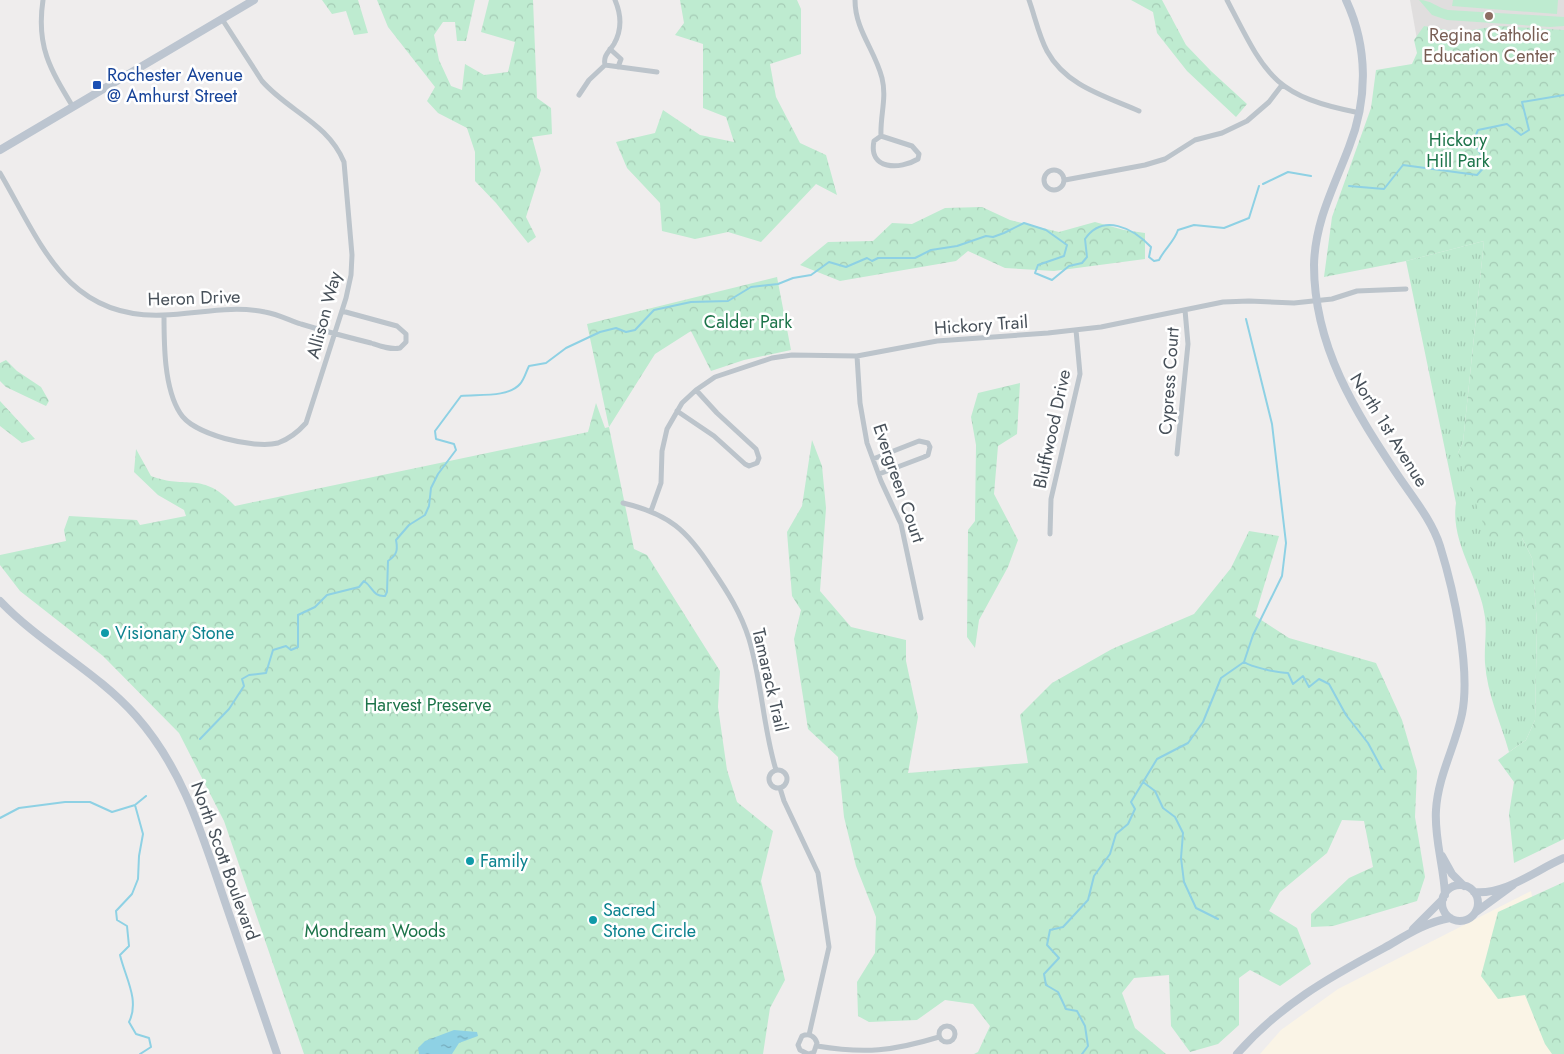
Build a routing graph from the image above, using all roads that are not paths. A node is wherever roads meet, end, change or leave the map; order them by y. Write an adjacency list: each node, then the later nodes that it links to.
1 (43, 0): 15 (street)
2 (254, 0): 8 (main road)
3 (615, 0): 9 (street)
4 (855, 0): 18 (street)
5 (1029, 0): 16 (street)
6 (1227, 0): 13 (street)
7 (1346, 0): 17 (main road, North 1st Avenue)
8 (222, 19): 15 (main road); 25 (street, Allison Way)
9 (610, 49): 10 (street); 11 (street)
10 (605, 66): 11 (street); 14 (street)
11 (618, 67): 12 (street)
12 (657, 72)
13 (1282, 85): 17 (street); 21 (street)
14 (579, 95)
15 (73, 107): 19 (main road)
16 (1140, 110)
17 (1360, 113): 23 (main road, North 1st Avenue)
18 (881, 136): 18 (street)
19 (0, 150)
20 (0, 173): 26 (street, Heron Drive)
21 (1064, 180): 21 (street)
22 (1406, 289): 23 (street, Hickory Trail)
23 (1316, 301): 24 (street, Hickory Trail); 42 (main road, North 1st Avenue)
24 (1185, 310): 27 (street, Hickory Trail); 32 (street, Cypress Court)
25 (342, 311): 28 (street, Allison Way); 28 (street, Heron Drive)
26 (164, 315): 28 (street, Heron Drive); 28 (street, Allison Way)
27 (1076, 330): 29 (street, Hickory Trail); 37 (street, Bluffwood Drive)
28 (335, 334)
29 (856, 356): 30 (street, Hickory Trail); 33 (street, Evergreen Court)
30 (696, 390): 31 (street, Hickory Trail); 31 (street)
31 (677, 411): 36 (street, Hickory Trail)
32 (1177, 454)
33 (873, 459): 34 (street, Evergreen Court); 34 (street)
34 (879, 474): 39 (street, Evergreen Court)
35 (623, 504): 36 (street, Tamarack Trail)
36 (651, 511): 40 (street, Tamarack Trail)
37 (1050, 534)
38 (0, 601): 54 (main road, North Scott Boulevard)
39 (921, 618)
40 (776, 770): 41 (street, Tamarack Trail); 41 (street, Tamarack Trail)
41 (780, 788): 51 (street, Tamarack Trail)
42 (1438, 847): 45 (main road, North 1st Avenue); 47 (main road, North 1st Avenue)
43 (1564, 858): 44 (main road)
44 (1517, 882): 46 (main road); 48 (main road)
45 (1464, 886): 46 (main road); 47 (main road)
46 (1474, 892): 48 (main road)
47 (1444, 897): 49 (main road); 50 (main road)
48 (1476, 912): 49 (main road)
49 (1450, 918): 50 (main road)
50 (1408, 934): 56 (main road)
51 (809, 1035): 53 (street); 55 (street)
52 (939, 1037): 53 (street)
53 (817, 1046): 55 (street)
54 (277, 1054)
55 (807, 1054)
56 (1237, 1054)

